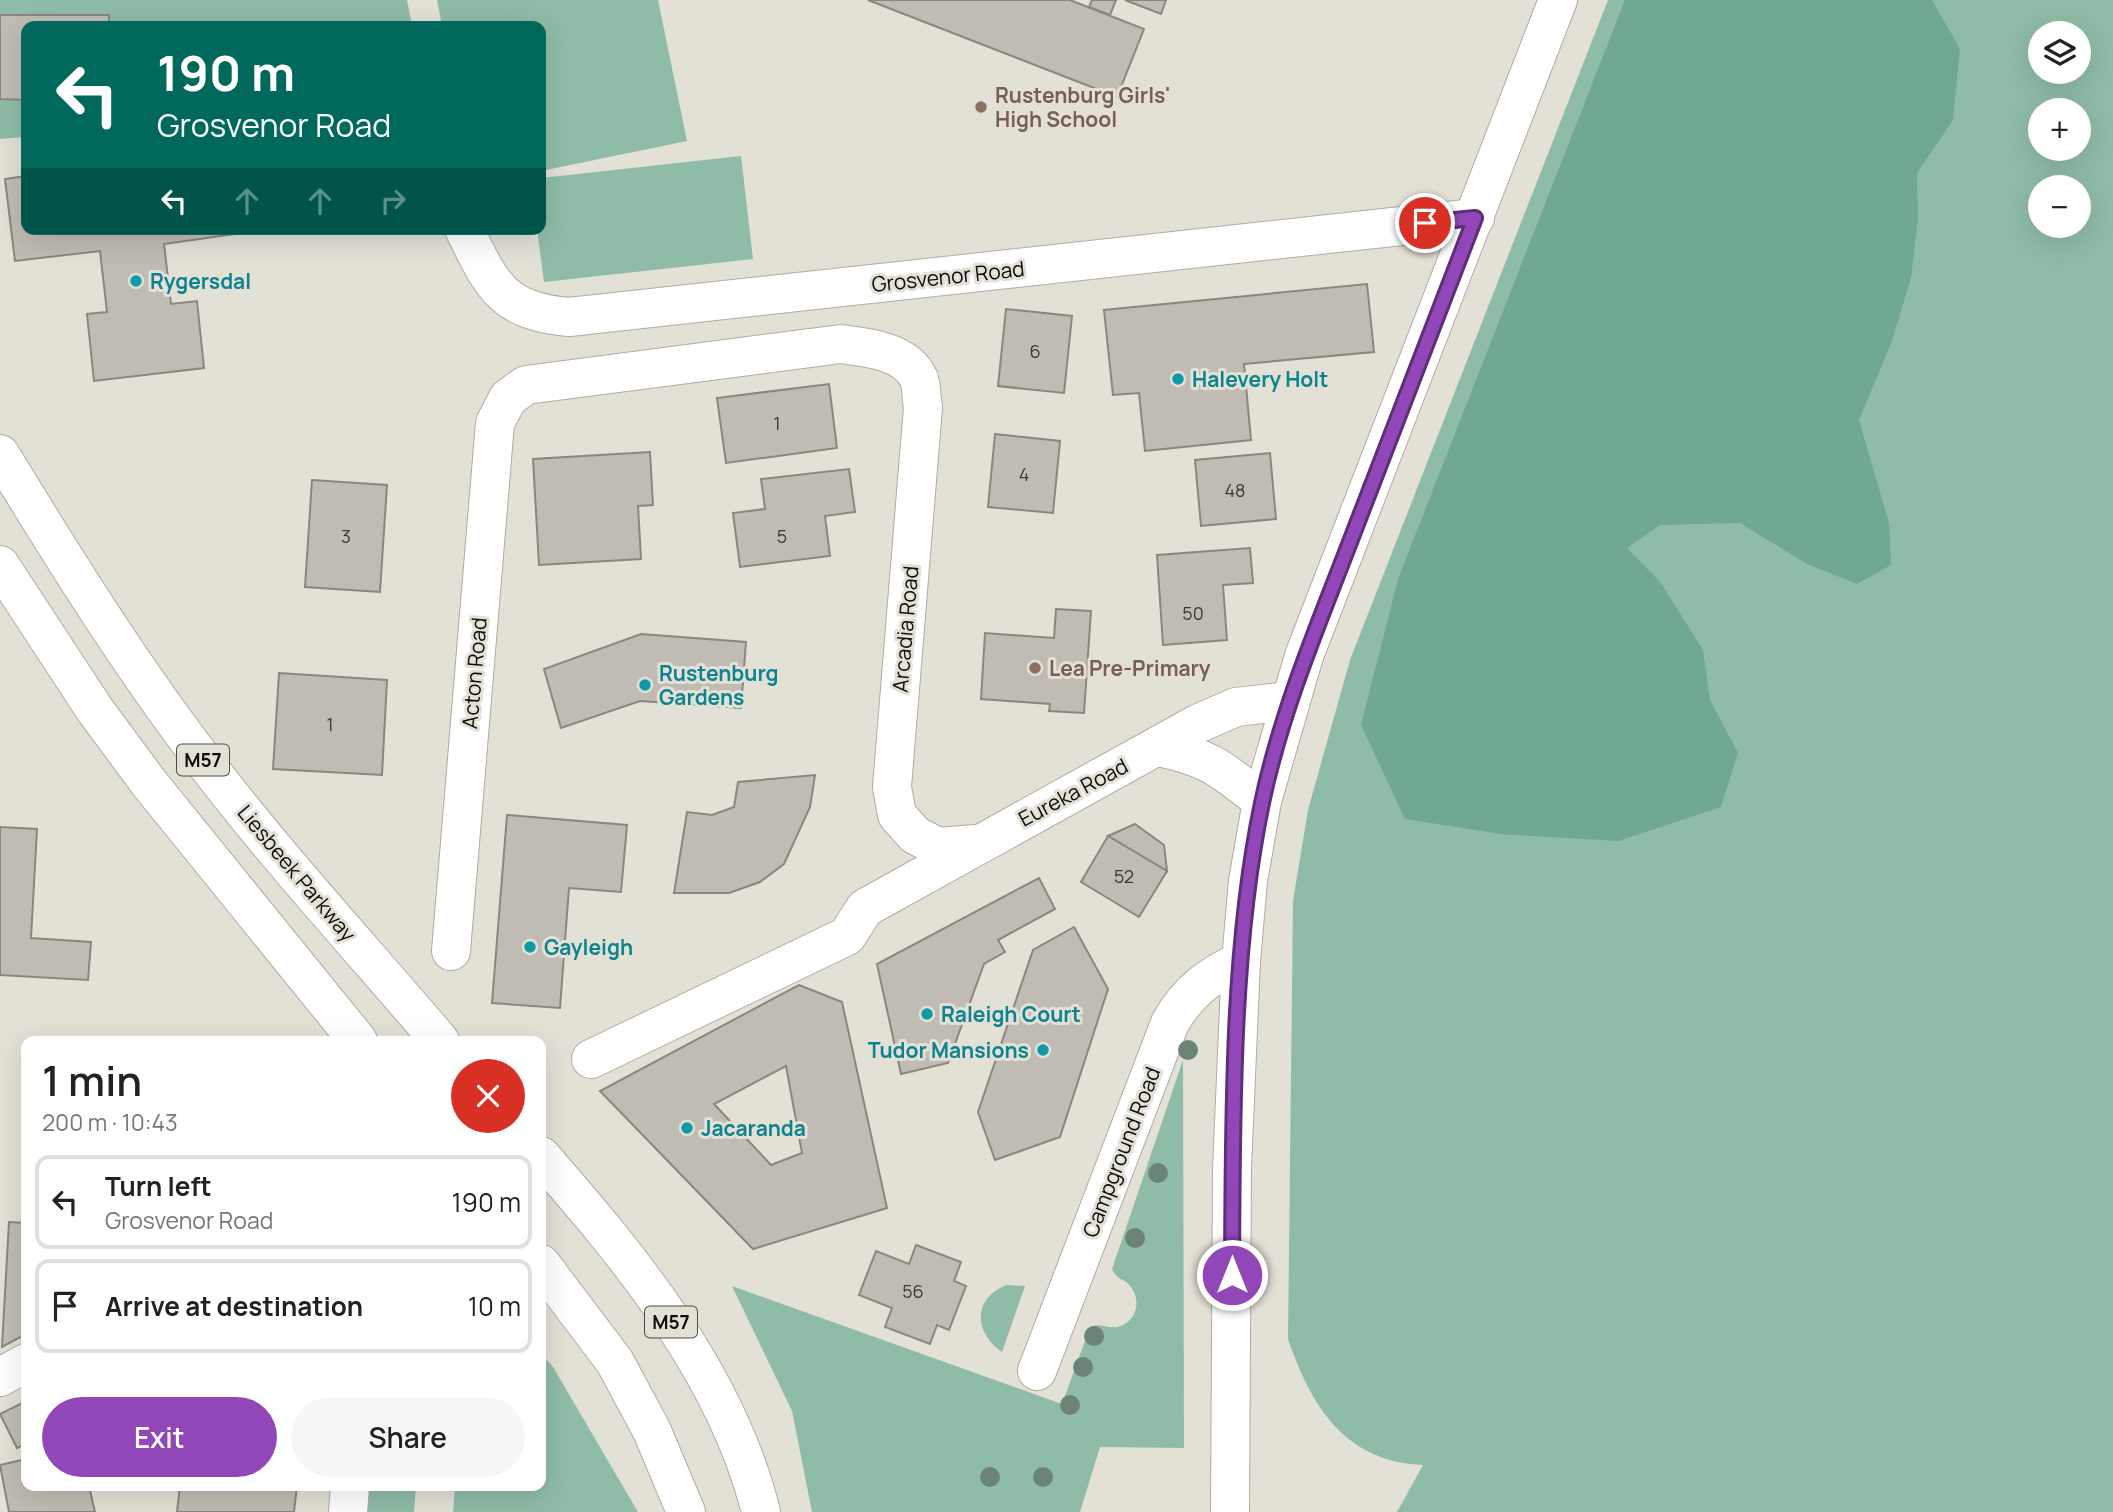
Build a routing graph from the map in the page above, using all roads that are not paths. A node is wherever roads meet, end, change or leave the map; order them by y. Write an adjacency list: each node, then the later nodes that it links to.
1 (1558, 0): 2 (street)
2 (1475, 218): 3 (street, Grosvenor Road); 7 (street)
3 (467, 235)
4 (900, 359): 10 (street, Arcadia Road); 11 (street, Acton Road)
5 (0, 454): 14 (street, Liesbeek Parkway / M57)
6 (0, 565): 13 (street, M57)
7 (1289, 701): 8 (street, Eureka Road); 9 (street)
8 (1158, 747): 9 (street); 10 (street, Eureka Road)
9 (1262, 802): 12 (street)
10 (976, 844): 15 (street, Eureka Road)
11 (451, 951)
12 (1241, 961): 19 (street, Campground Road); 25 (street)
13 (354, 1036)
14 (436, 1036)
15 (591, 1059)
16 (546, 1162): 24 (street, M57)
17 (546, 1271): 23 (street)
18 (21, 1366): 20 (street)
19 (1037, 1371)
20 (0, 1377)
21 (350, 1491): 22 (street)
22 (348, 1512)
23 (686, 1512)
24 (761, 1512)
25 (1230, 1512)

